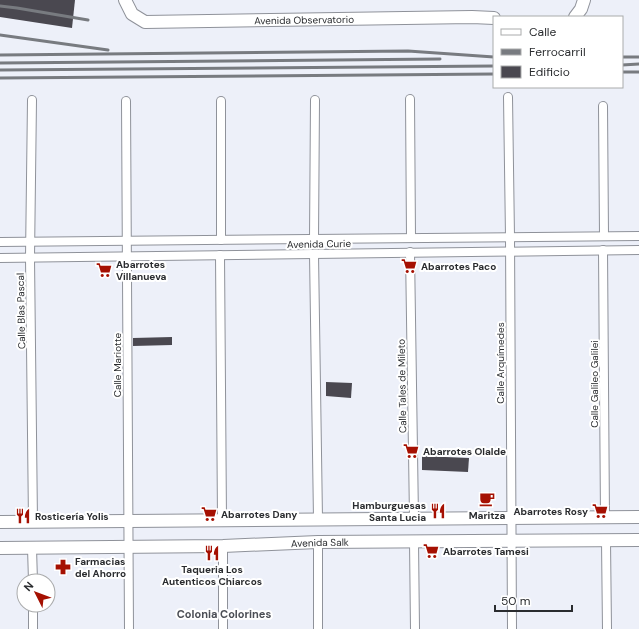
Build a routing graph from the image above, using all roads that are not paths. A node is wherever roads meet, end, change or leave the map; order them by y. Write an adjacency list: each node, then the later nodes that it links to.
1 (125, 0): 4 (main road, Avenida Observatorio)
2 (584, 0): 3 (main road)
3 (576, 16)
4 (493, 18)
5 (508, 97): 14 (street, Calle Arquímedes)
6 (410, 99): 15 (street)
7 (32, 100): 20 (street, Calle Blas Pascal)
8 (315, 100): 16 (street)
9 (126, 101): 18 (street, Calle Mariotte)
10 (221, 101): 17 (street)
11 (603, 106): 12 (street)
12 (604, 236): 13 (street, Avenida Curie); 14 (street, Avenida Curie)
13 (639, 236)
14 (510, 237): 15 (street, Avenida Curie); 24 (street, Calle Arquímedes)
15 (411, 238): 16 (street, Avenida Curie)
16 (314, 239): 17 (street, Avenida Curie)
17 (221, 240): 18 (street, Avenida Curie)
18 (126, 241): 20 (street, Avenida Curie); 27 (street, Calle Mariotte)
19 (0, 242): 20 (street, Avenida Curie)
20 (31, 242): 29 (street, Calle Blas Pascal)
21 (603, 250): 22 (street, Avenida Curie); 24 (street, Avenida Curie); 30 (street, Calle Galileo Galilei)
22 (639, 250)
23 (410, 252): 24 (street, Avenida Curie); 25 (street, Avenida Curie); 32 (street, Calle Tales de Mileto)
24 (510, 252): 33 (street, Calle Arquímedes)
25 (314, 254): 26 (street, Avenida Curie); 34 (street)
26 (220, 255): 27 (street, Avenida Curie); 35 (street)
27 (126, 256): 29 (street, Avenida Curie); 36 (street, Calle Mariotte)
28 (0, 258): 29 (street, Avenida Curie)
29 (30, 258): 38 (street, Calle Blas Pascal)
30 (605, 517): 31 (main road); 33 (main road)
31 (639, 517)
32 (414, 518): 33 (main road); 34 (main road)
33 (510, 518): 39 (street, Calle Arquímedes)
34 (318, 519): 35 (main road)
35 (222, 520): 36 (main road)
36 (128, 521): 38 (main road); 45 (street, Calle Mariotte)
37 (0, 522): 38 (main road)
38 (33, 522)
39 (511, 540): 41 (main road, Avenida Salk); 42 (main road, Avenida Salk); 55 (street, Calle Arquímedes)
40 (639, 540): 42 (main road, Avenida Salk)
41 (414, 541): 43 (main road, Avenida Salk); 54 (street)
42 (606, 541): 56 (street)
43 (318, 542): 44 (main road, Avenida Salk); 53 (street)
44 (223, 546): 45 (main road, Avenida Salk); 52 (street)
45 (128, 547): 47 (main road, Avenida Salk); 51 (street, Calle Mariotte)
46 (0, 548): 47 (main road, Avenida Salk)
47 (32, 548): 48 (street)
48 (33, 573)
49 (33, 613): 50 (street)
50 (33, 629)
51 (129, 629)
52 (223, 629)
53 (318, 629)
54 (415, 629)
55 (512, 629)
56 (607, 629)

